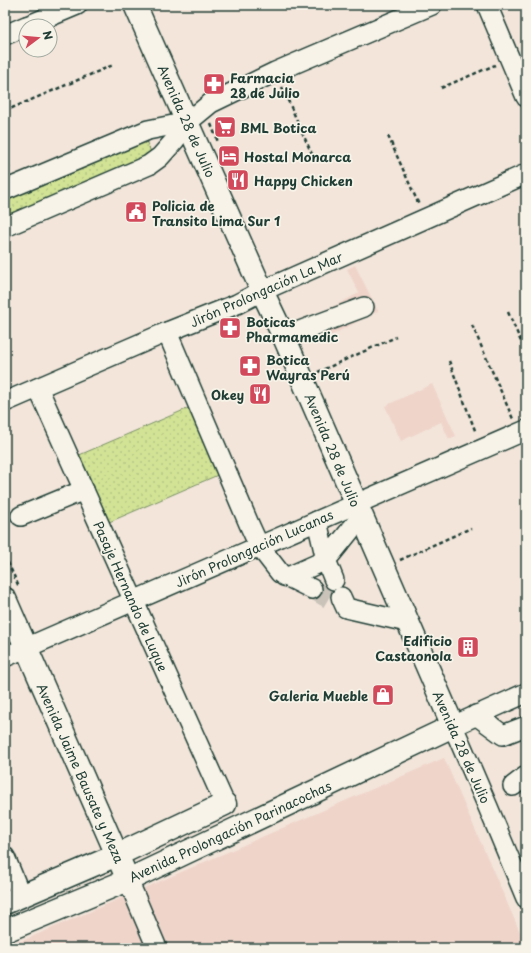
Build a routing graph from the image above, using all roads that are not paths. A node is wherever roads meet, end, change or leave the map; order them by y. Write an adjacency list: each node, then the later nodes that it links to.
1 (77, 5): 5 (street)
2 (135, 5): 9 (main road, Avenida 28 de Julio)
3 (432, 5): 9 (street)
4 (486, 5): 8 (street)
5 (45, 18)
6 (18, 29): 7 (street)
7 (5, 35)
8 (525, 94)
9 (188, 122): 11 (street); 12 (street); 13 (main road, Avenida 28 de Julio)
10 (526, 174): 13 (street, Jirón Prolongación La Mar)
11 (5, 190)
12 (5, 227)
13 (262, 291): 15 (street, Jirón Prolongación La Mar); 16 (main road, Avenida 28 de Julio)
14 (364, 307): 16 (street)
15 (167, 332): 17 (street, Jirón Prolongación La Mar); 24 (street)
16 (284, 337): 21 (main road, Avenida 28 de Julio)
17 (38, 388): 18 (street, Jirón Prolongación La Mar); 20 (street, Pasaje Hernando de Luque)
18 (5, 402)
19 (522, 432): 21 (street, Jirón Prolongación Lucanas)
20 (84, 490): 22 (street); 29 (street, Pasaje Hernando de Luque)
21 (359, 510): 23 (street, Jirón Prolongación Lucanas); 25 (street); 30 (main road, Avenida 28 de Julio)
22 (21, 516)
23 (317, 521): 24 (street, Jirón Prolongación Lucanas); 25 (street)
24 (259, 546): 26 (street); 29 (street, Jirón Prolongación Lucanas)
25 (326, 560): 26 (street); 30 (street)
26 (288, 577): 27 (street)
27 (312, 589)
28 (5, 599): 31 (main road, Avenida Jaime Bausate y Meza)
29 (134, 601): 31 (street, Jirón Prolongación Lucanas); 37 (street, Pasaje Hernando de Luque)
30 (408, 622): 35 (main road, Avenida 28 de Julio)
31 (26, 648): 32 (street, Jirón Prolongación Lucanas); 38 (main road, Avenida Jaime Bausate y Meza)
32 (5, 657)
33 (526, 693): 34 (street)
34 (476, 716): 35 (street); 36 (street)
35 (453, 726): 40 (main road, Avenida Prolongación Parinacochas); 41 (street, Avenida 28 de Julio)
36 (526, 726)
37 (225, 804): 38 (main road, Avenida Prolongación Parinacochas)
38 (117, 855): 40 (main road, Avenida Jaime Bausate y Meza); 42 (main road, Avenida Prolongación Parinacochas)
39 (5, 857): 42 (street)
40 (128, 880): 43 (main road, Avenida Prolongación Parinacochas); 44 (street, Avenida Jaime Bausate y Meza)
41 (526, 898)
42 (13, 900)
43 (5, 931)
44 (157, 948)

